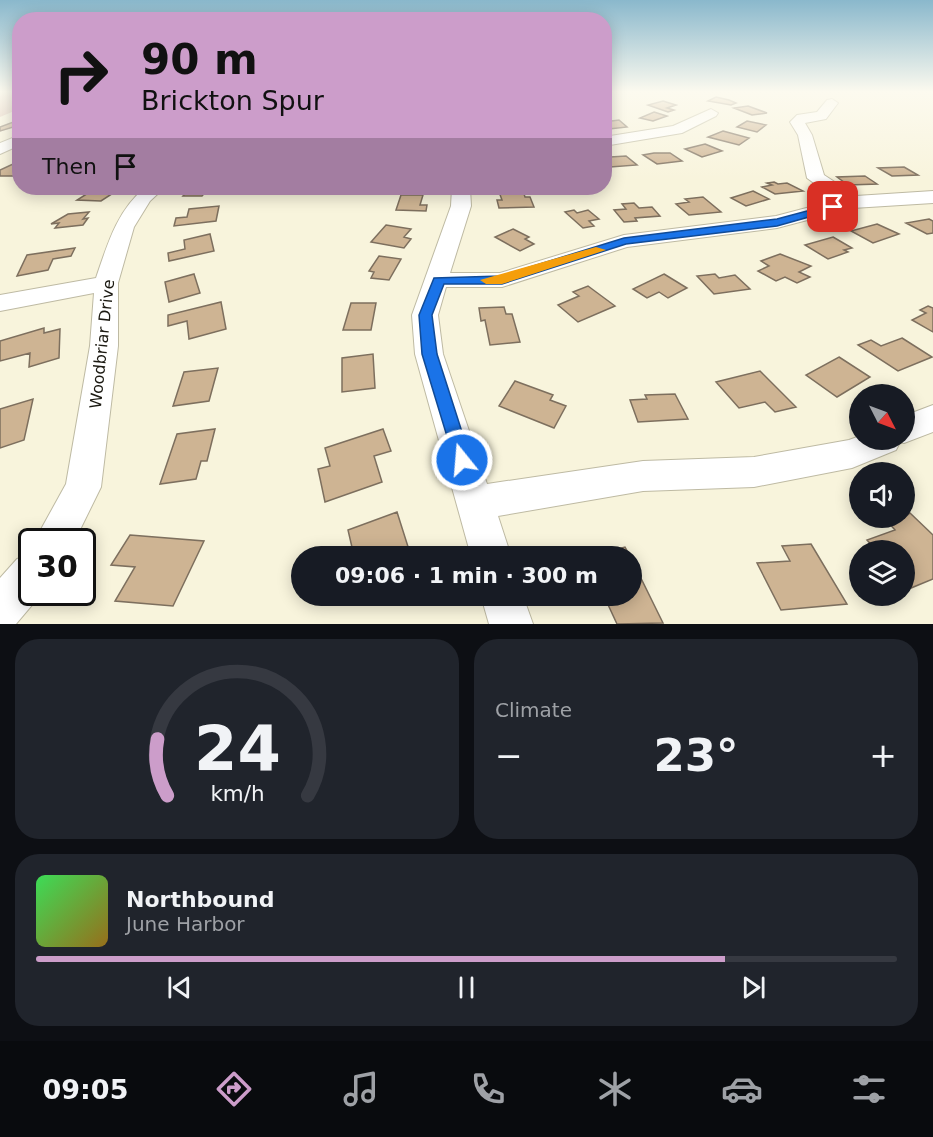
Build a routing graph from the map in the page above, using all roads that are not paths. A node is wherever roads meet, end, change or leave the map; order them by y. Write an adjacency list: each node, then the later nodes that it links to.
1 (695, 121): 3 (street)
2 (798, 121): 7 (street)
3 (612, 141)
4 (146, 195): 9 (street, Woodbriar Drive)
5 (461, 195): 8 (street)
6 (933, 197): 7 (street)
7 (852, 202): 8 (street)
8 (439, 280): 14 (street)
9 (106, 283): 10 (street); 15 (street, Woodbriar Drive)
10 (0, 303)
11 (933, 418): 12 (street)
12 (915, 425)
13 (861, 450): 14 (street)
14 (475, 503): 16 (street)
15 (61, 528)
16 (488, 546)
17 (18, 589): 19 (street)
18 (505, 606): 20 (street)
19 (0, 609)
20 (510, 624)

